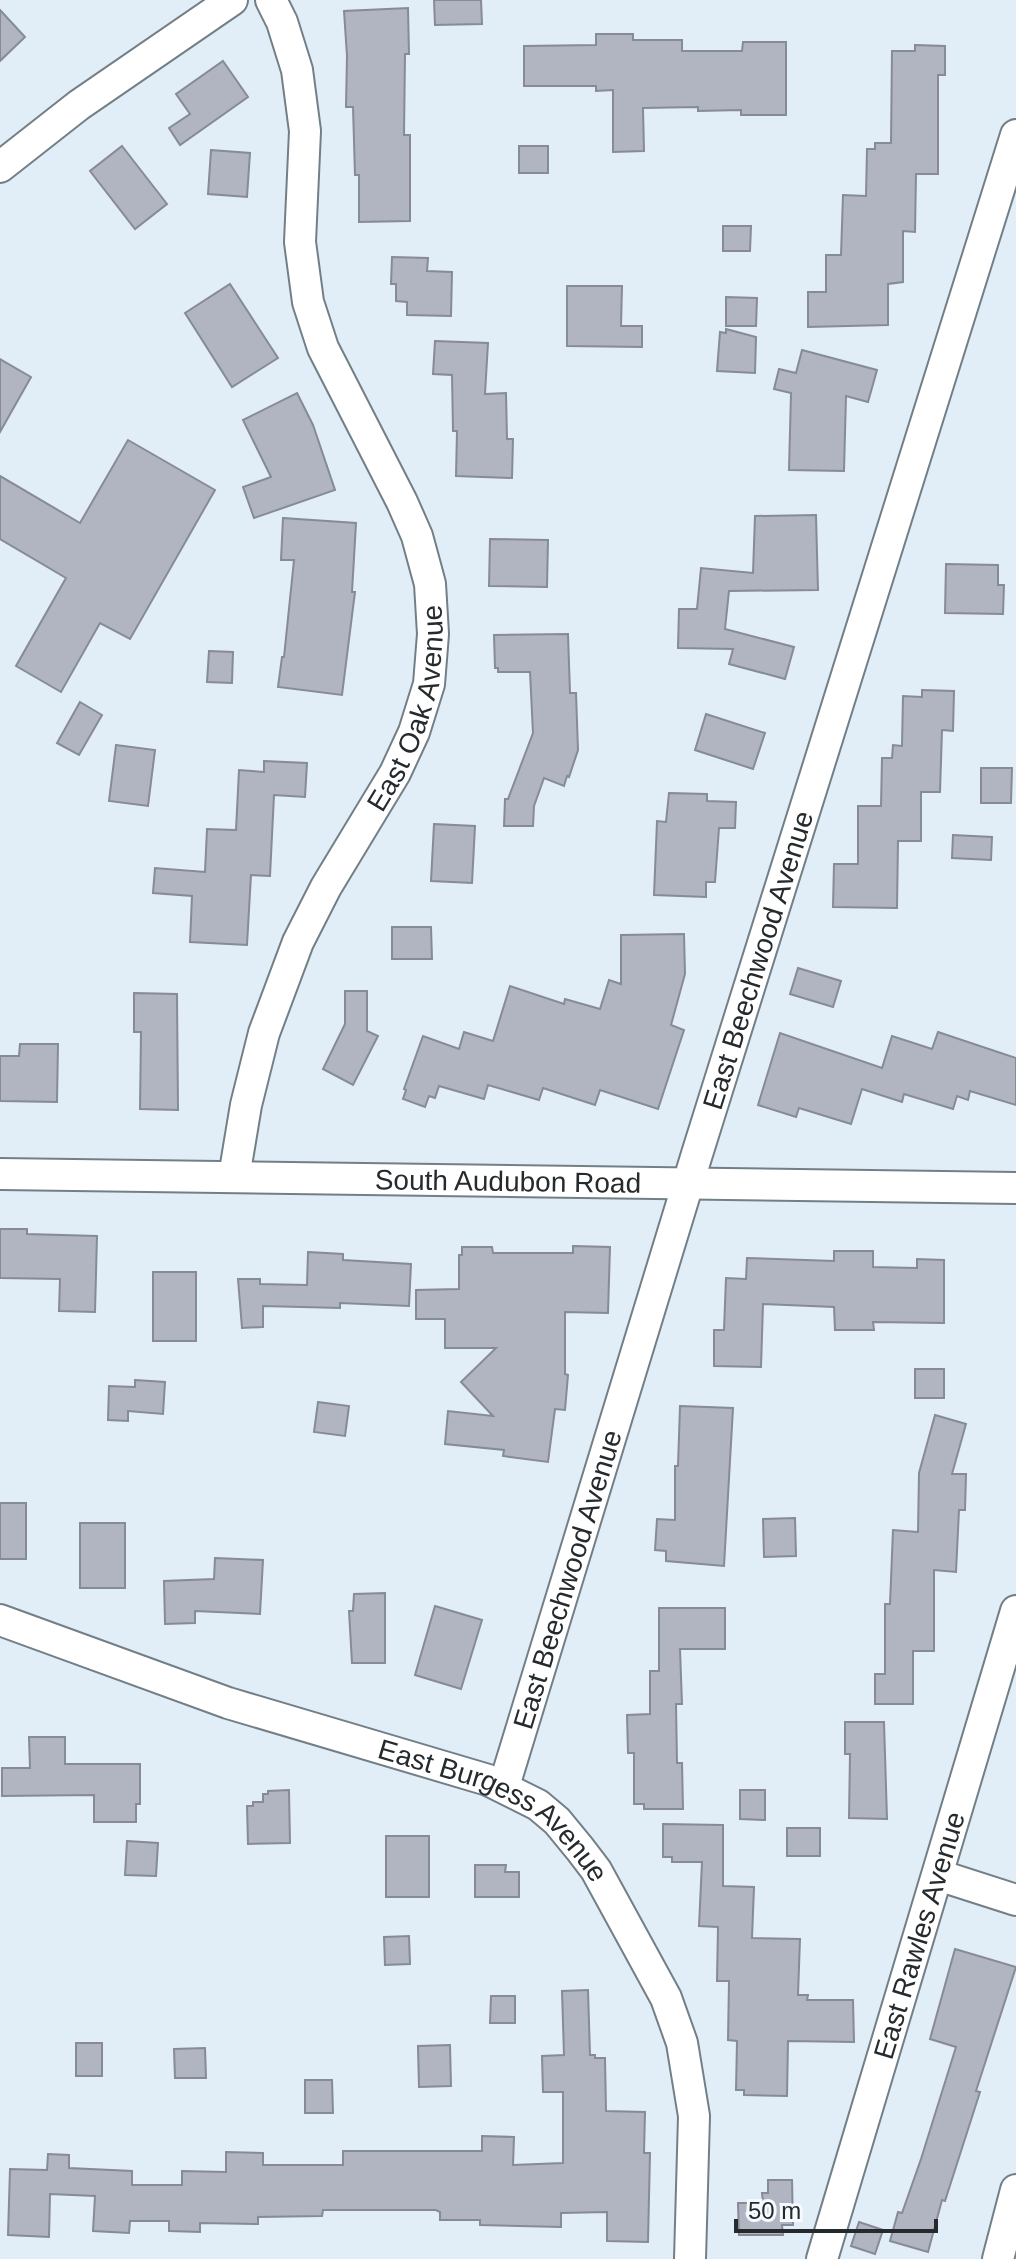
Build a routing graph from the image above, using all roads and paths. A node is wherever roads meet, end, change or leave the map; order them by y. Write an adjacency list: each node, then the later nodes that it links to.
1 (232, 0): 4 (street)
2 (271, 0): 6 (street, East Oak Avenue)
3 (1016, 135): 7 (street, East Beechwood Avenue)
4 (0, 167)
5 (0, 1174): 6 (street, South Audubon Road)
6 (234, 1177): 7 (street, South Audubon Road)
7 (688, 1183): 8 (street, South Audubon Road); 11 (street, East Beechwood Avenue)
8 (1016, 1188)
9 (1016, 1611): 12 (street, East Rawles Avenue)
10 (0, 1620): 11 (street, East Burgess Avenue)
11 (504, 1786): 15 (street, East Burgess Avenue)
12 (938, 1875): 13 (street); 16 (street, East Rawles Avenue)
13 (1016, 1900)
14 (1016, 2190): 17 (street)
15 (690, 2259)
16 (822, 2259)
17 (998, 2259)

